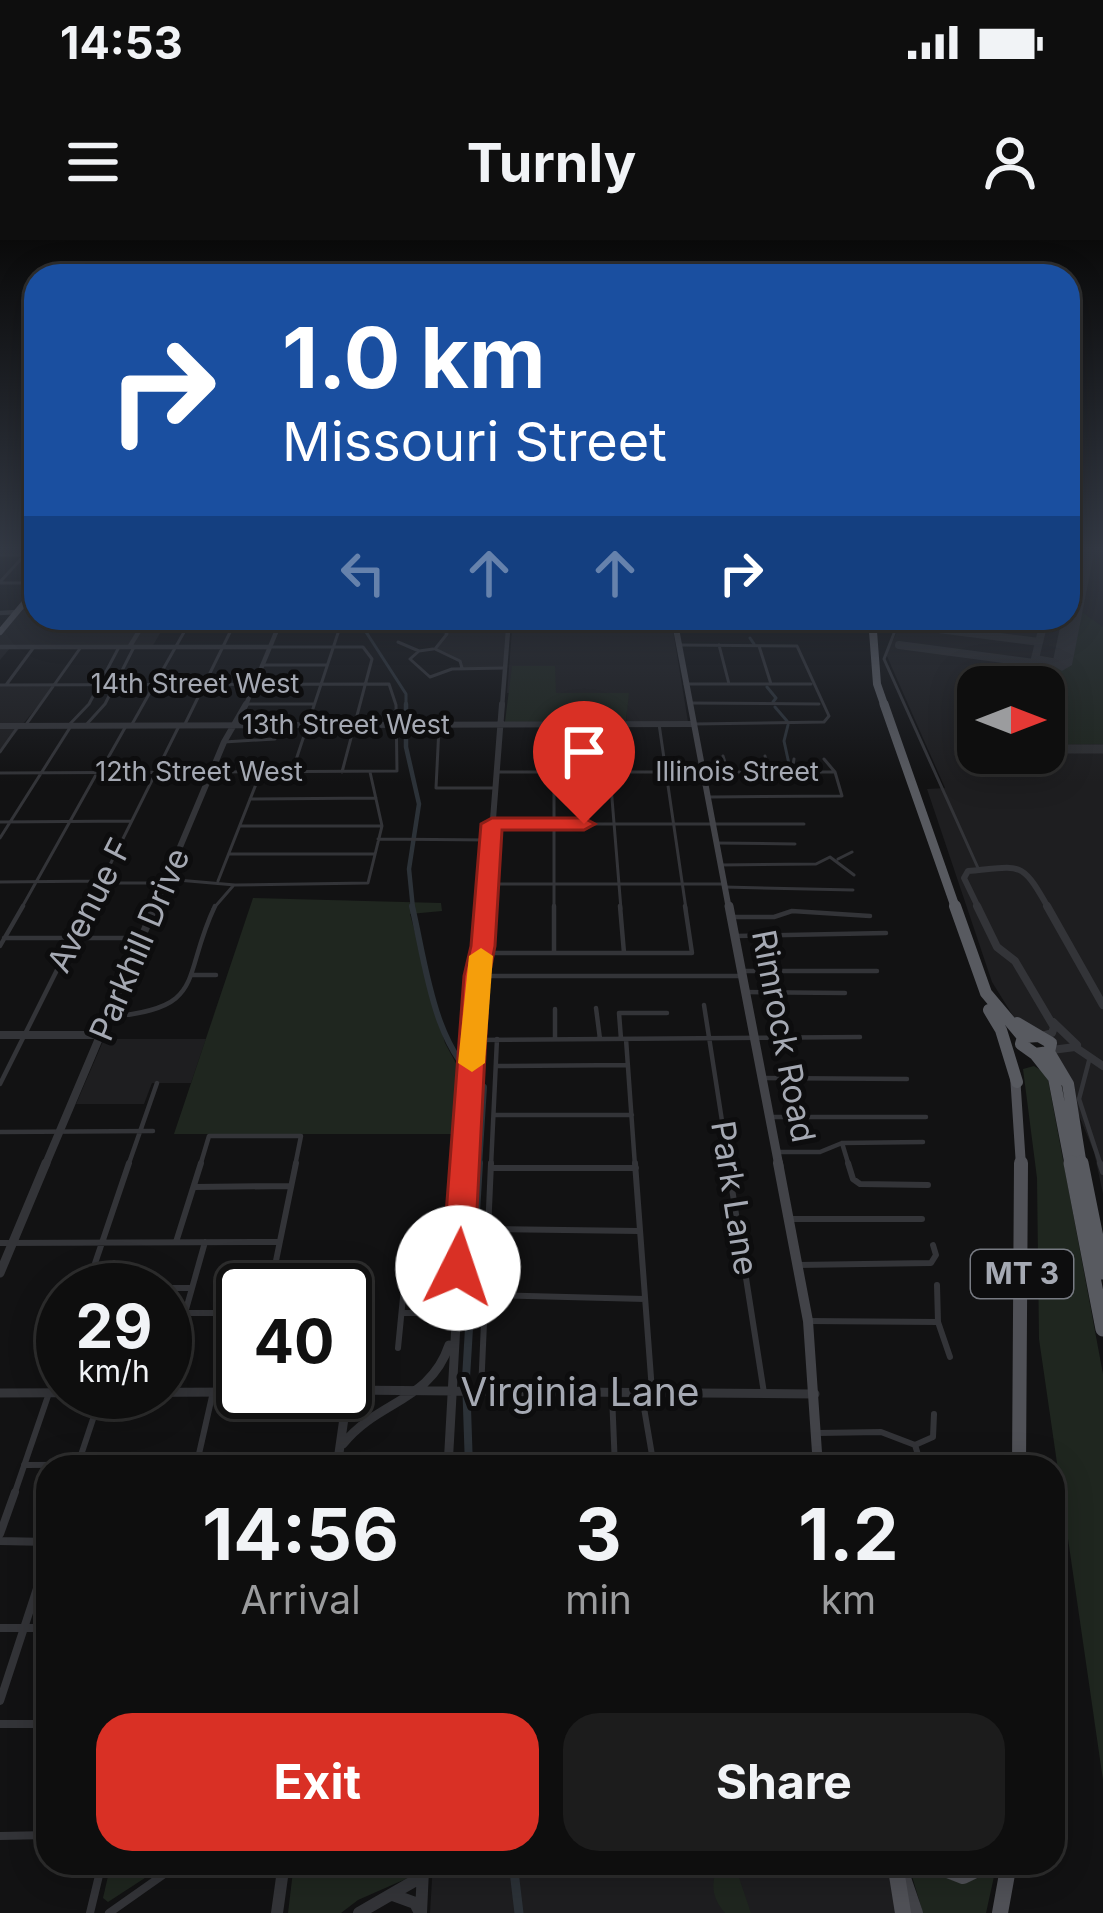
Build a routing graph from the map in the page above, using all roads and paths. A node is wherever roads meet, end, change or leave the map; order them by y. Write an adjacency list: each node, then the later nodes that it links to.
1 (140, 630): 19 (street)
2 (185, 630): 20 (street)
3 (231, 630): 21 (street, Avenue F)
4 (277, 630): 5 (street); 22 (street, Parkhill Drive)
5 (339, 630): 23 (street)
6 (446, 630): 24 (street)
7 (507, 630): 31 (street)
8 (676, 630): 12 (main road, Rimrock Road)
9 (873, 630): 117 (highway, MT 3)
10 (895, 630): 119 (street)
11 (398, 643): 25 (street)
12 (680, 645): 13 (street); 39 (main road, Rimrock Road)
13 (719, 645): 14 (street); 40 (street)
14 (758, 646): 41 (street); 42 (street)
15 (0, 647): 16 (street)
16 (34, 647): 17 (street); 43 (street)
17 (81, 647): 18 (street); 44 (street)
18 (119, 647): 19 (street); 32 (street)
19 (131, 647): 20 (street); 33 (street)
20 (176, 647): 21 (street); 34 (street)
21 (223, 647): 22 (street); 35 (street, Avenue F)
22 (270, 647): 23 (street); 27 (street, Parkhill Drive)
23 (333, 647): 28 (street); 38 (street)
24 (435, 649): 25 (street); 26 (street)
25 (419, 651): 29 (street)
26 (448, 657): 29 (street); 30 (street)
27 (262, 665): 28 (street); 36 (street, Parkhill Drive)
28 (327, 665): 37 (street)
29 (462, 668): 30 (street)
30 (471, 668): 31 (street)
31 (505, 668): 50 (street)
32 (99, 684): 33 (street, 14th Street West); 44 (street, 14th Street West); 60 (street)
33 (115, 684): 34 (street, 14th Street West); 61 (street)
34 (154, 684): 35 (street, 14th Street West); 62 (street)
35 (204, 684): 36 (street, 14th Street West); 63 (street, Avenue F)
36 (255, 684): 37 (street, 14th Street West); 45 (street, Parkhill Drive)
37 (321, 684): 38 (street, 14th Street West); 46 (street)
38 (365, 684): 56 (street); 57 (street, 14th Street West)
39 (685, 684): 40 (street); 47 (main road, Rimrock Road)
40 (729, 684): 41 (street)
41 (771, 684): 42 (street)
42 (812, 684): 48 (street)
43 (3, 685): 44 (street, 14th Street West)
44 (55, 685): 59 (street)
45 (246, 704): 46 (street); 64 (street, Parkhill Drive)
46 (314, 704): 65 (street)
47 (689, 704): 48 (street); 54 (main road, Rimrock Road)
48 (819, 704): 55 (street)
49 (440, 724): 50 (street, 13th Street West); 57 (street, 13th Street West); 92 (street)
50 (500, 724): 51 (street, 13th Street West); 85 (street)
51 (554, 724): 52 (street, 13th Street West); 86 (street)
52 (606, 724): 53 (street, 13th Street West); 87 (street)
53 (659, 724): 54 (street, 13th Street West); 74 (street)
54 (693, 724): 55 (street); 75 (main road, Rimrock Road)
55 (748, 724): 66 (street)
56 (354, 725): 57 (street, 13th Street West); 65 (street, 13th Street West); 83 (street)
57 (404, 725): 84 (street, 12th Street West)
58 (0, 726): 59 (street, 13th Street West)
59 (22, 726): 60 (street, 13th Street West); 69 (street)
60 (70, 726): 61 (street, 13th Street West); 77 (street)
61 (85, 726): 62 (street, 13th Street West)
62 (128, 726): 63 (street, 13th Street West); 78 (street)
63 (182, 726): 64 (street, 13th Street West); 79 (street, Avenue F)
64 (234, 726): 65 (street, 13th Street West); 68 (street, Parkhill Drive)
65 (307, 726): 82 (street)
66 (751, 736)
67 (275, 740): 68 (street)
68 (224, 742): 80 (street, Parkhill Drive)
69 (0, 752)
70 (723, 756): 88 (street)
71 (764, 756): 89 (street)
72 (794, 759): 90 (street)
73 (824, 759): 91 (street)
74 (666, 771): 75 (street, Illinois Street); 87 (street, Illinois Street); 103 (street)
75 (701, 771): 88 (street, Illinois Street); 93 (main road, Rimrock Road)
76 (0, 772): 77 (street, 12th Street West)
77 (42, 772): 78 (street, 12th Street West); 96 (street)
78 (98, 772): 79 (street, 12th Street West); 97 (street)
79 (155, 772): 80 (street, 12th Street West); 98 (street, Avenue F)
80 (212, 772): 81 (street, 12th Street West); 122 (street, Parkhill Drive)
81 (260, 772): 82 (street, 12th Street West); 95 (street)
82 (292, 772): 83 (street, 12th Street West)
83 (342, 772): 84 (street, 12th Street West)
84 (370, 772): 94 (street)
85 (496, 772): 86 (street, Illinois Street); 92 (street)
86 (554, 772): 87 (street, Illinois Street); 101 (street)
87 (610, 772): 102 (street)
88 (728, 772): 89 (street, Illinois Street)
89 (770, 772): 90 (street, Illinois Street)
90 (792, 772): 91 (street, Illinois Street)
91 (835, 772): 93 (street)
92 (494, 788): 100 (street)
93 (707, 796): 104 (main road, Rimrock Road)
94 (376, 798): 95 (street); 107 (street)
95 (250, 799): 106 (street)
96 (10, 821): 97 (street); 99 (street); 108 (street)
97 (70, 821): 98 (street); 124 (street)
98 (131, 821): 125 (street, Avenue F)
99 (0, 822)
100 (492, 824): 101 (street); 110 (street)
101 (554, 824): 102 (street); 127 (street)
102 (613, 824): 103 (street); 128 (street)
103 (674, 824): 104 (street); 129 (street)
104 (712, 824): 105 (street); 111 (main road, Rimrock Road)
105 (804, 824)
106 (240, 826): 107 (street); 114 (street)
107 (382, 826): 109 (street)
108 (0, 838)
109 (378, 839): 110 (street); 115 (street)
110 (490, 840): 126 (street)
111 (716, 843): 112 (street); 118 (main road, Rimrock Road)
112 (795, 844)
113 (852, 852): 116 (street)
114 (230, 854): 115 (street); 121 (street)
115 (374, 854): 130 (street)
116 (838, 860): 118 (street); 120 (street)
117 (939, 861): 141 (highway, MT 3); 163 (highway, MT 3)
118 (720, 865): 131 (main road, Rimrock Road)
119 (979, 868): 153 (street); 158 (street)
120 (854, 875)
121 (218, 880): 122 (street); 130 (street)
122 (165, 881): 125 (street); 139 (street, Parkhill Drive)
123 (0, 882): 124 (street)
124 (35, 882): 125 (street); 137 (street)
125 (101, 882): 138 (street, Avenue F)
126 (488, 884): 127 (street); 142 (street)
127 (556, 884): 128 (street); 143 (street)
128 (619, 884): 129 (street); 144 (street)
129 (682, 884): 131 (street); 144 (street)
130 (235, 885): 147 (street)
131 (724, 886): 132 (street); 134 (main road, Rimrock Road)
132 (853, 890)
133 (870, 916): 134 (street)
134 (730, 917): 136 (main road, Rimrock Road)
135 (886, 933): 136 (street)
136 (734, 936): 146 (main road, Rimrock Road)
137 (4, 938): 138 (street); 140 (street)
138 (73, 938): 139 (street); 160 (street, Avenue F)
139 (142, 938): 157 (street, Parkhill Drive)
140 (0, 946)
141 (972, 951): 170 (highway); 178 (highway, MT 3)
142 (482, 953): 143 (street); 149 (street)
143 (554, 953): 144 (street)
144 (624, 953)
145 (877, 971): 146 (street)
146 (741, 973): 149 (street); 150 (main road, Rimrock Road)
147 (192, 975): 148 (street); 157 (street)
148 (217, 976)
149 (476, 976): 171 (street)
150 (745, 992): 151 (street); 162 (main road, Rimrock Road)
151 (845, 993)
152 (704, 1005): 169 (street, Park Lane)
153 (1103, 1005)
154 (596, 1008): 167 (street)
155 (555, 1009): 166 (street)
156 (667, 1012): 168 (street)
157 (108, 1017): 161 (street, Parkhill Drive)
158 (1047, 1018): 163 (street); 173 (street)
159 (0, 1035): 160 (street)
160 (24, 1035): 161 (street); 182 (street, Avenue F)
161 (100, 1035): 188 (street, Parkhill Drive)
162 (753, 1036): 164 (street); 169 (street); 179 (main road, Rimrock Road)
163 (1040, 1036): 170 (highway); 172 (highway, MT 3)
164 (860, 1037)
165 (497, 1039): 166 (street); 171 (street); 175 (street)
166 (555, 1039): 167 (street)
167 (600, 1039): 168 (street)
168 (624, 1039): 169 (street); 174 (street)
169 (711, 1039): 242 (street, Park Lane)
170 (1022, 1039): 172 (highway); 178 (main road)
171 (473, 1040): 226 (street)
172 (1042, 1052): 173 (street); 178 (main road); 183 (highway); 198 (highway)
173 (1088, 1055): 176 (street); 177 (street)
174 (628, 1065): 175 (street); 185 (street)
175 (496, 1066): 184 (street)
176 (1103, 1067): 177 (street)
177 (1084, 1073): 197 (street)
178 (1015, 1076): 183 (highway); 259 (main road, MT 3)
179 (761, 1078): 180 (street); 186 (main road, Rimrock Road)
180 (907, 1079)
181 (157, 1083): 189 (street)
182 (0, 1084)
183 (1055, 1084): 229 (highway)
184 (494, 1115): 185 (street); 195 (street)
185 (632, 1115): 196 (street)
186 (768, 1117): 187 (street); 194 (main road, Rimrock Road)
187 (926, 1117)
188 (59, 1131): 189 (street); 191 (street); 212 (street, Parkhill Drive)
189 (140, 1131): 190 (street); 213 (street)
190 (153, 1131)
191 (0, 1132)
192 (923, 1142): 193 (street)
193 (842, 1143): 194 (street); 199 (street)
194 (776, 1152): 205 (main road, Rimrock Road)
195 (491, 1168): 196 (street); 206 (street)
196 (636, 1168): 207 (street)
197 (1103, 1172)
198 (1085, 1181): 202 (highway); 203 (highway)
199 (928, 1184)
200 (290, 1186): 201 (street); 201 (street); 210 (street)
201 (194, 1187): 208 (street)
202 (1103, 1197): 203 (highway)
203 (1090, 1210): 218 (highway)
204 (922, 1219): 205 (street)
205 (788, 1220): 217 (main road, Rimrock Road)
206 (488, 1229): 207 (street); 223 (street)
207 (640, 1231): 224 (street)
208 (176, 1242): 209 (street); 213 (street)
209 (205, 1242): 210 (street); 221 (street)
210 (279, 1242): 216 (street)
211 (0, 1243): 212 (street)
212 (12, 1243): 213 (street); 219 (street, Parkhill Drive)
213 (102, 1243): 215 (street)
214 (932, 1245): 217 (street)
215 (95, 1263)
216 (275, 1263)
217 (797, 1265): 227 (main road, Rimrock Road)
218 (1103, 1272)
219 (0, 1274)
220 (405, 1277): 225 (street)
221 (192, 1285)
222 (937, 1285): 228 (street)
223 (485, 1295): 224 (street); 234 (street)
224 (645, 1299): 235 (street)
225 (402, 1313): 226 (street); 231 (street)
226 (455, 1313): 230 (street)
227 (808, 1321): 228 (street); 243 (main road, Rimrock Road)
228 (938, 1322): 232 (street)
229 (1103, 1329)
230 (454, 1333): 234 (street); 238 (street)
231 (398, 1348)
232 (950, 1357)
233 (372, 1391): 238 (street, Virginia Lane)
234 (466, 1391): 238 (street, Virginia Lane); 239 (street, Virginia Lane); 254 (street)
235 (646, 1391): 239 (street, Virginia Lane); 242 (street, Virginia Lane); 256 (street)
236 (192, 1392): 237 (street)
237 (213, 1392): 252 (street)
238 (418, 1392): 249 (street)
239 (612, 1392): 255 (street)
240 (0, 1393): 241 (street)
241 (36, 1393)
242 (764, 1393): 243 (street, Virginia Lane)
243 (815, 1394): 248 (main road, Rimrock Road)
244 (934, 1414): 250 (street)
245 (40, 1419): 260 (street)
246 (93, 1419): 251 (street)
247 (344, 1419): 249 (street)
248 (818, 1433): 250 (street); 257 (main road, Rimrock Road)
249 (343, 1444): 253 (street)
250 (915, 1445): 258 (street)
251 (81, 1455)
252 (199, 1455)
253 (340, 1455)
254 (450, 1455)
255 (615, 1455)
256 (652, 1455)
257 (818, 1455)
258 (918, 1455)
259 (1019, 1455)
260 (24, 1465): 261 (street); 262 (street)
261 (36, 1465)
262 (0, 1538): 263 (street)
263 (36, 1540)
264 (36, 1592): 266 (street)
265 (0, 1628): 266 (street)
266 (24, 1628): 267 (street); 268 (street)
267 (36, 1628)
268 (0, 1701)
269 (0, 1724): 270 (street)
270 (36, 1724)
271 (36, 1834): 272 (street)
272 (0, 1835)
273 (99, 1875): 282 (street)
274 (163, 1875): 283 (street)
275 (282, 1875): 284 (street)
276 (418, 1875): 281 (street)
277 (423, 1875): 286 (street)
278 (899, 1875): 287 (main road)
279 (902, 1875): 288 (main road)
280 (1007, 1875): 289 (main road)
281 (392, 1894): 285 (street); 286 (street)
282 (90, 1913)
283 (109, 1913)
284 (277, 1913)
285 (359, 1913)
286 (421, 1913)
287 (903, 1913)
288 (916, 1913)
289 (1000, 1913)

